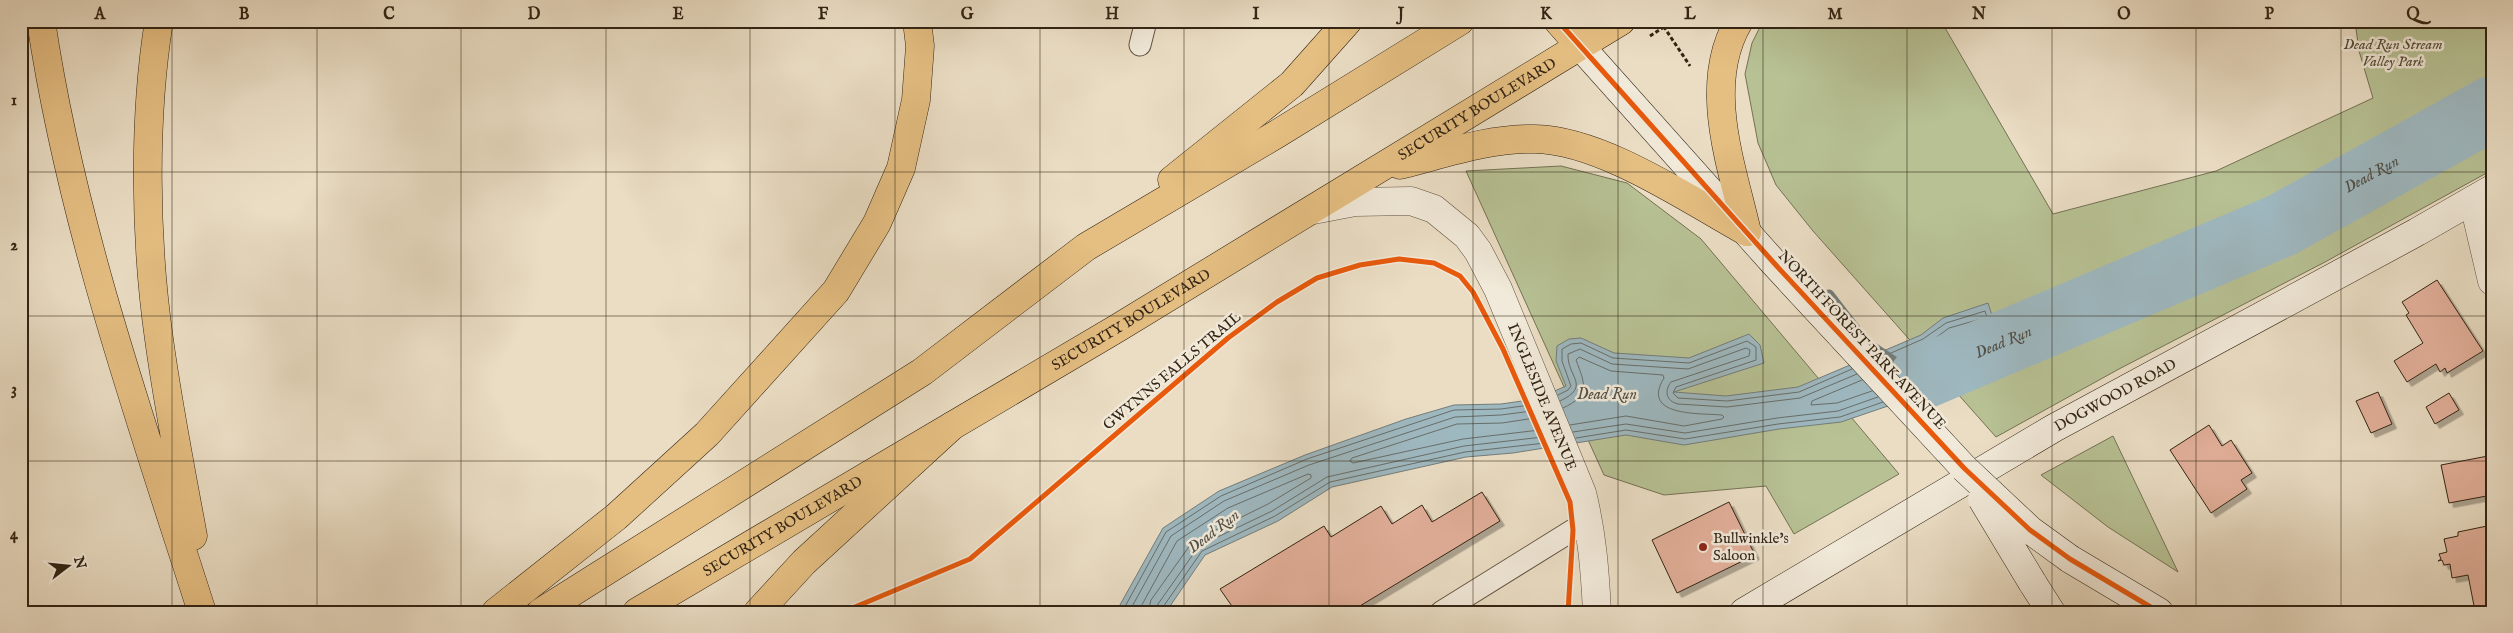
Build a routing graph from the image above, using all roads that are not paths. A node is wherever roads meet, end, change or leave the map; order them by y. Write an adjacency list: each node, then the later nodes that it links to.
1 (42, 21): 21 (main road)
2 (159, 21): 22 (main road)
3 (917, 21): 23 (main road)
4 (1146, 21): 10 (lane)
5 (1348, 21): 16 (main road)
6 (1460, 21): 16 (main road)
7 (1558, 21): 11 (main road)
8 (1621, 21): 11 (main road, SECURITY BOULEVARD)
9 (1739, 21): 15 (main road)
10 (1140, 45)
11 (1580, 46): 12 (main road, SECURITY BOULEVARD); 15 (street, NORTH FOREST PARK AVENUE)
12 (1375, 171): 14 (main road, SECURITY BOULEVARD); 15 (main road)
13 (2482, 194): 17 (street); 29 (street, DOGWOOD ROAD)
14 (1310, 211): 18 (main road, SECURITY BOULEVARD); 20 (street, INGLESIDE AVENUE)
15 (1747, 232): 19 (street, NORTH FOREST PARK AVENUE)
16 (1086, 247): 24 (main road)
17 (2492, 280)
18 (952, 426): 25 (main road, SECURITY BOULEVARD); 26 (main road)
19 (1964, 468): 30 (street, bridge); 31 (street, NORTH FOREST PARK AVENUE, bridge)
20 (1581, 528): 27 (lane); 28 (street, INGLESIDE AVENUE)
21 (202, 612)
22 (206, 612)
23 (496, 612)
24 (541, 612)
25 (637, 612)
26 (758, 612)
27 (1441, 612)
28 (1597, 612)
29 (1744, 612)
30 (2051, 612)
31 (2159, 612)

